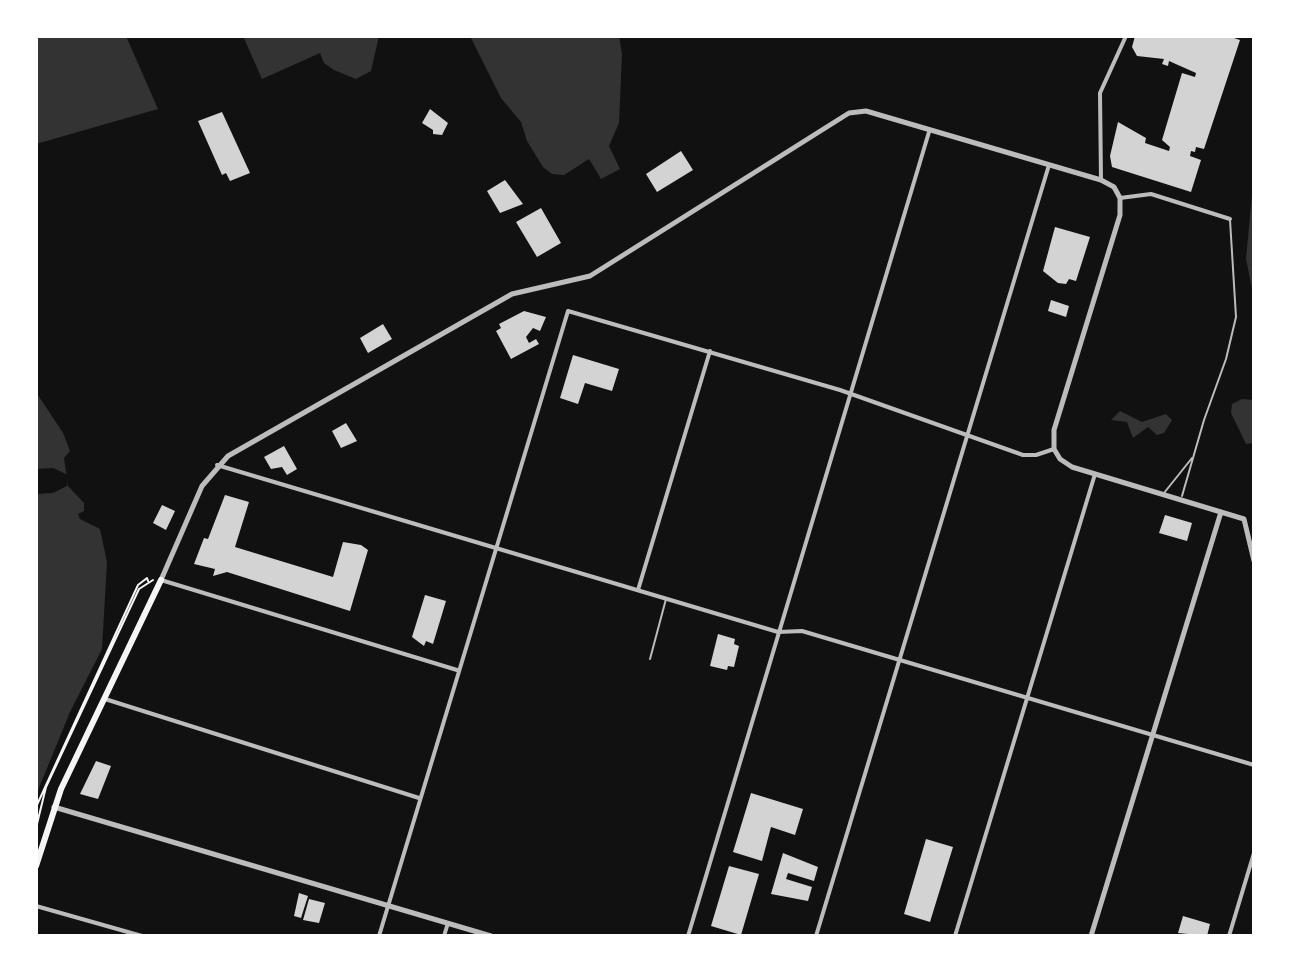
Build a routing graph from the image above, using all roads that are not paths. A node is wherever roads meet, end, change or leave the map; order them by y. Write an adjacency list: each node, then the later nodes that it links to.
1 (1126, 36): 4 (street)
2 (929, 132): 3 (street); 8 (street); 12 (street)
3 (1049, 165): 4 (street); 9 (street)
4 (1101, 180): 5 (street)
5 (1120, 198): 6 (street); 10 (street)
6 (1230, 219): 11 (lane)
7 (710, 351): 8 (street); 17 (street); 20 (street)
8 (851, 394): 9 (street); 22 (street)
9 (967, 437): 10 (street); 24 (street)
10 (1054, 449): 13 (street)
11 (1193, 457): 14 (lane); 15 (lane)
12 (217, 465): 17 (street); 19 (street)
13 (1095, 474): 14 (street); 26 (street)
14 (1162, 495): 15 (street)
15 (1181, 501): 16 (street)
16 (1221, 512): 18 (street); 28 (street)
17 (495, 549): 20 (street); 25 (street)
18 (1254, 561)
19 (158, 580): 25 (street); 27 (main road)
20 (638, 590): 21 (street)
21 (667, 598): 22 (street); 23 (lane)
22 (778, 632): 24 (street); 41 (street)
23 (650, 659)
24 (901, 659): 26 (street); 42 (street)
25 (457, 670): 30 (street)
26 (1028, 696): 28 (street); 43 (street)
27 (104, 699): 30 (street); 31 (main road)
28 (1154, 735): 29 (street); 44 (street)
29 (1254, 765)
30 (419, 798): 34 (street)
31 (54, 807): 33 (main road); 34 (street)
32 (1254, 853): 45 (street)
33 (36, 866)
34 (388, 905): 36 (street); 38 (street)
35 (36, 906): 37 (street)
36 (448, 923): 39 (street); 40 (street)
37 (142, 936)
38 (379, 936)
39 (444, 936)
40 (491, 936)
41 (688, 936)
42 (816, 936)
43 (955, 936)
44 (1091, 936)
45 (1229, 936)

